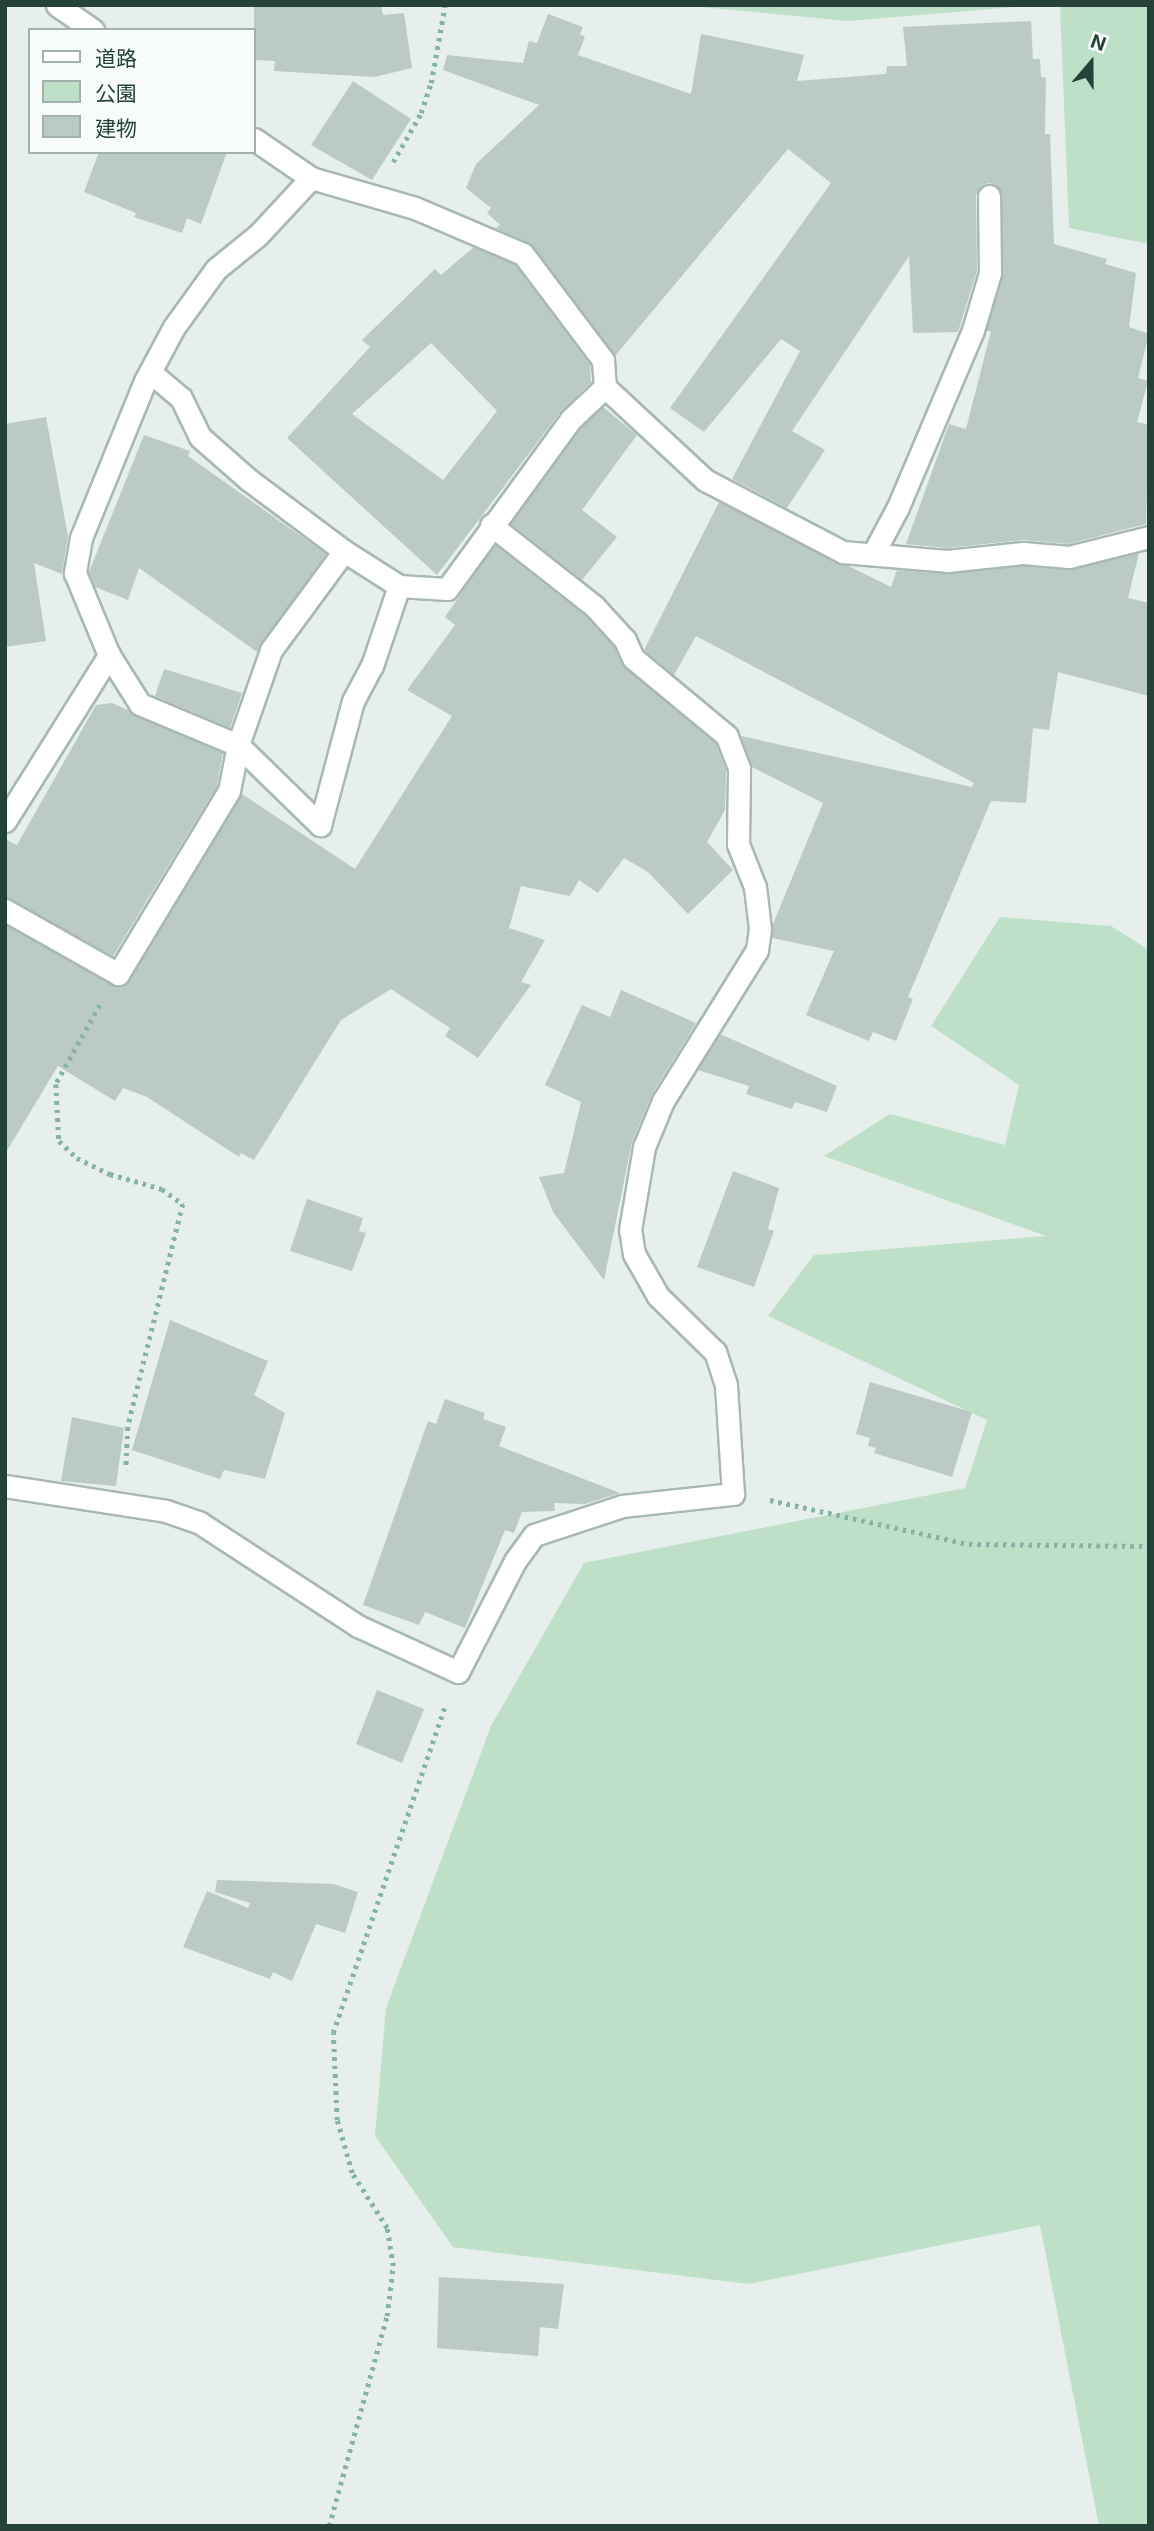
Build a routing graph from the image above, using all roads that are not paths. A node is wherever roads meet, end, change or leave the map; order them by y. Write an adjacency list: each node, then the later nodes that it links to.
1 (57, 5): 2 (street)
2 (90, 28)
3 (256, 140): 4 (street)
4 (311, 178): 6 (street); 7 (street)
5 (989, 196): 11 (street)
6 (150, 372): 10 (street); 13 (street)
7 (605, 387): 8 (street); 11 (street)
8 (491, 525): 12 (street); 17 (street)
9 (1149, 537): 11 (street)
10 (344, 551): 12 (street); 14 (street)
11 (873, 554)
12 (399, 586): 14 (street)
13 (109, 655): 14 (street); 15 (street)
14 (238, 746): 16 (street)
15 (5, 821)
16 (5, 910)
17 (5, 1486)

